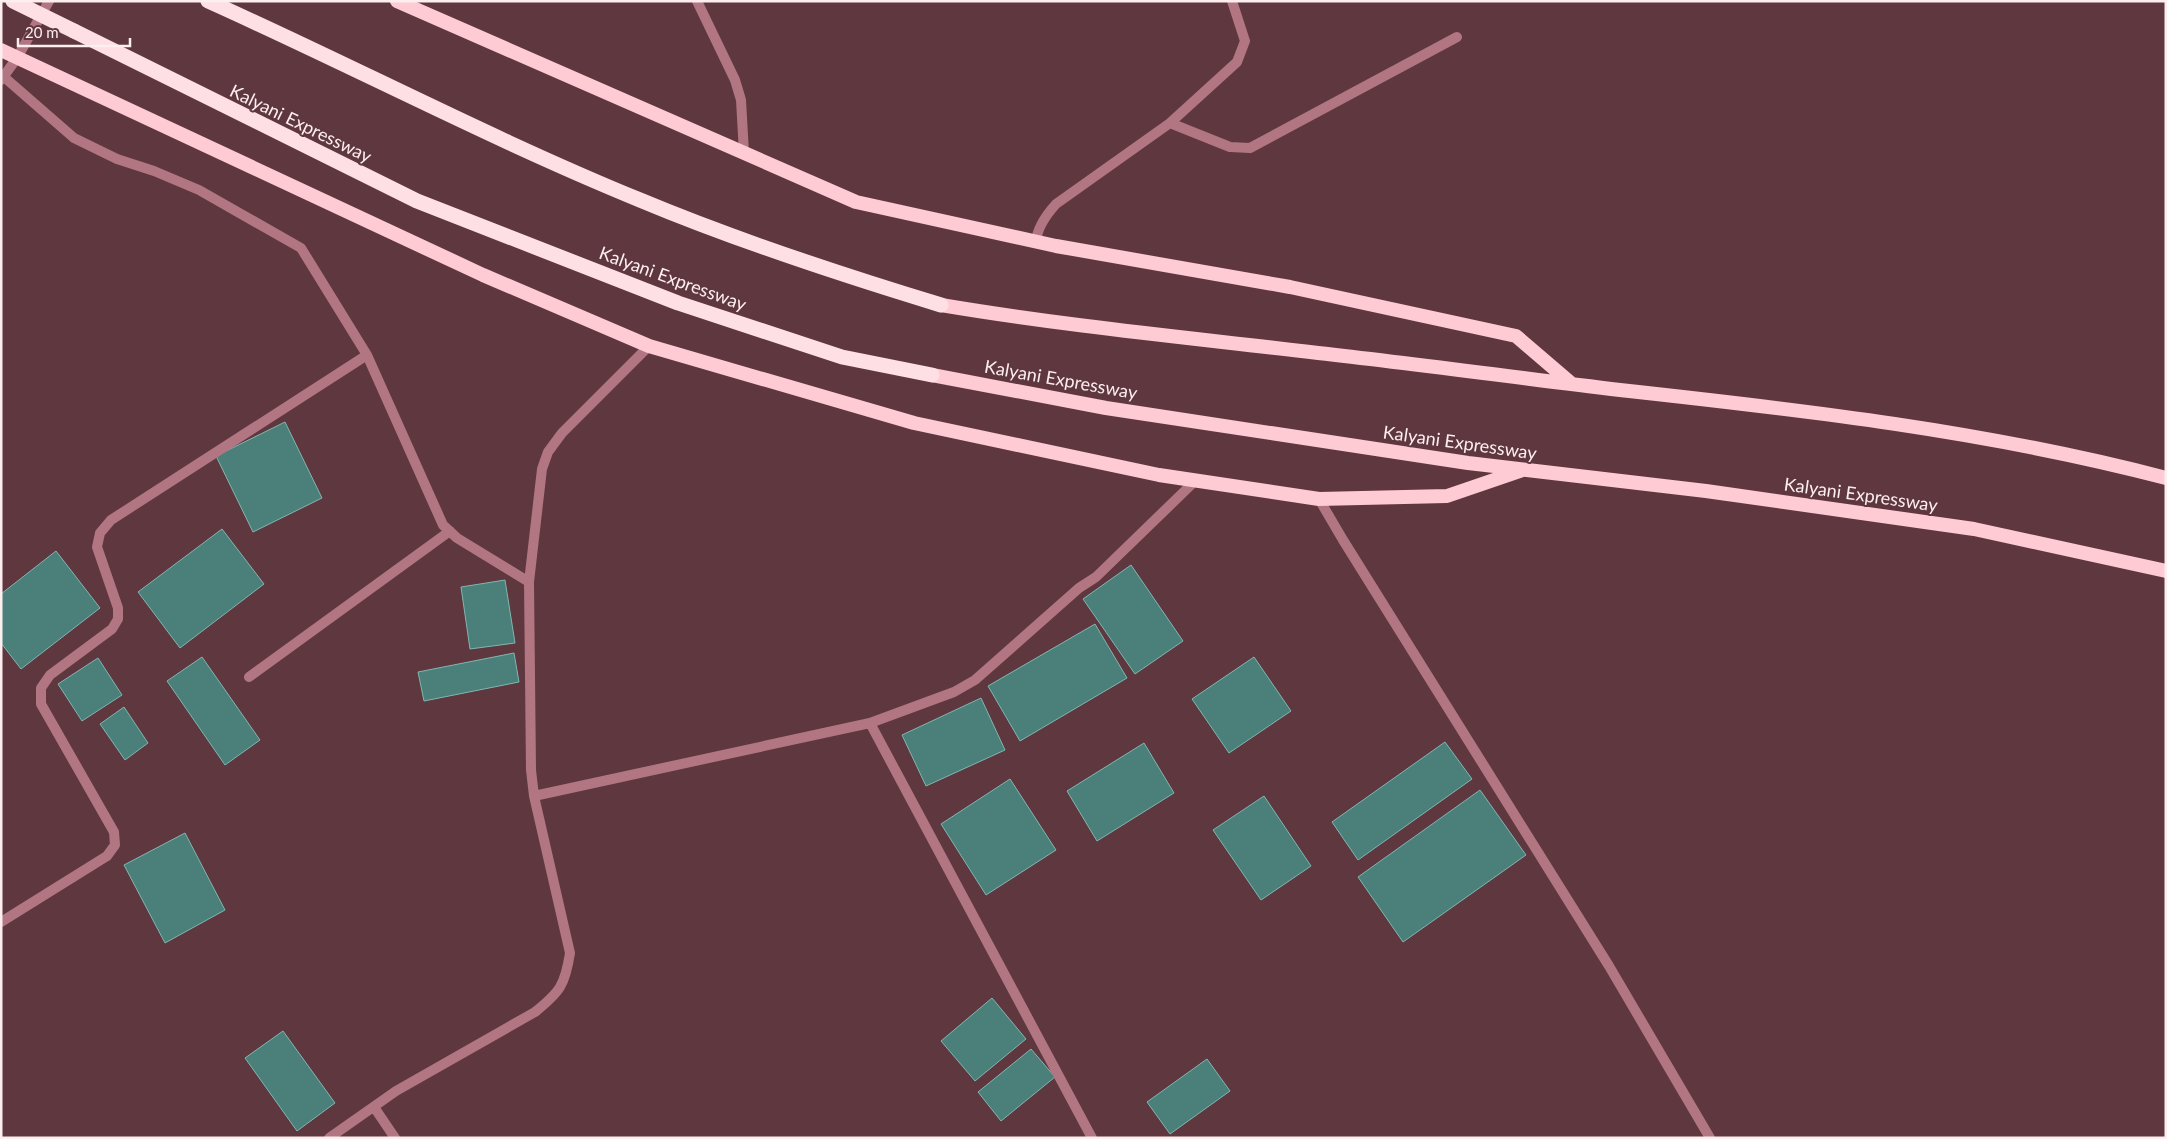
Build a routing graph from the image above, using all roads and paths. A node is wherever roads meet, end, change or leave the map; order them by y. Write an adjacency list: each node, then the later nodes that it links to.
1 (13, 1): 17 (highway, Kalyani Expressway, bridge)
2 (49, 1): 9 (street)
3 (208, 1): 14 (highway)
4 (397, 1): 12 (highway)
5 (697, 1): 12 (street)
6 (1232, 1): 11 (street)
7 (1457, 37): 11 (street)
8 (1, 50): 9 (highway)
9 (17, 58): 10 (street); 15 (highway)
10 (3, 79): 16 (street)
11 (1170, 123): 13 (street)
12 (744, 153): 13 (highway)
13 (1036, 242): 18 (highway)
14 (941, 306): 18 (highway)
15 (649, 346): 21 (highway); 25 (street)
16 (367, 355): 23 (street); 29 (street)
17 (932, 374): 19 (highway, Kalyani Expressway)
18 (1572, 384): 20 (highway)
19 (1523, 470): 22 (highway); 24 (highway, Kalyani Expressway)
20 (2166, 478)
21 (1195, 481): 22 (highway); 27 (street)
22 (1319, 499): 34 (street)
23 (450, 531): 25 (street); 26 (street)
24 (2166, 571)
25 (529, 582): 28 (street)
26 (249, 677)
27 (870, 723): 28 (street); 33 (street)
28 (534, 796): 30 (street)
29 (1, 922)
30 (374, 1107): 31 (street); 32 (street)
31 (329, 1138)
32 (395, 1138)
33 (1092, 1138)
34 (1710, 1138)

